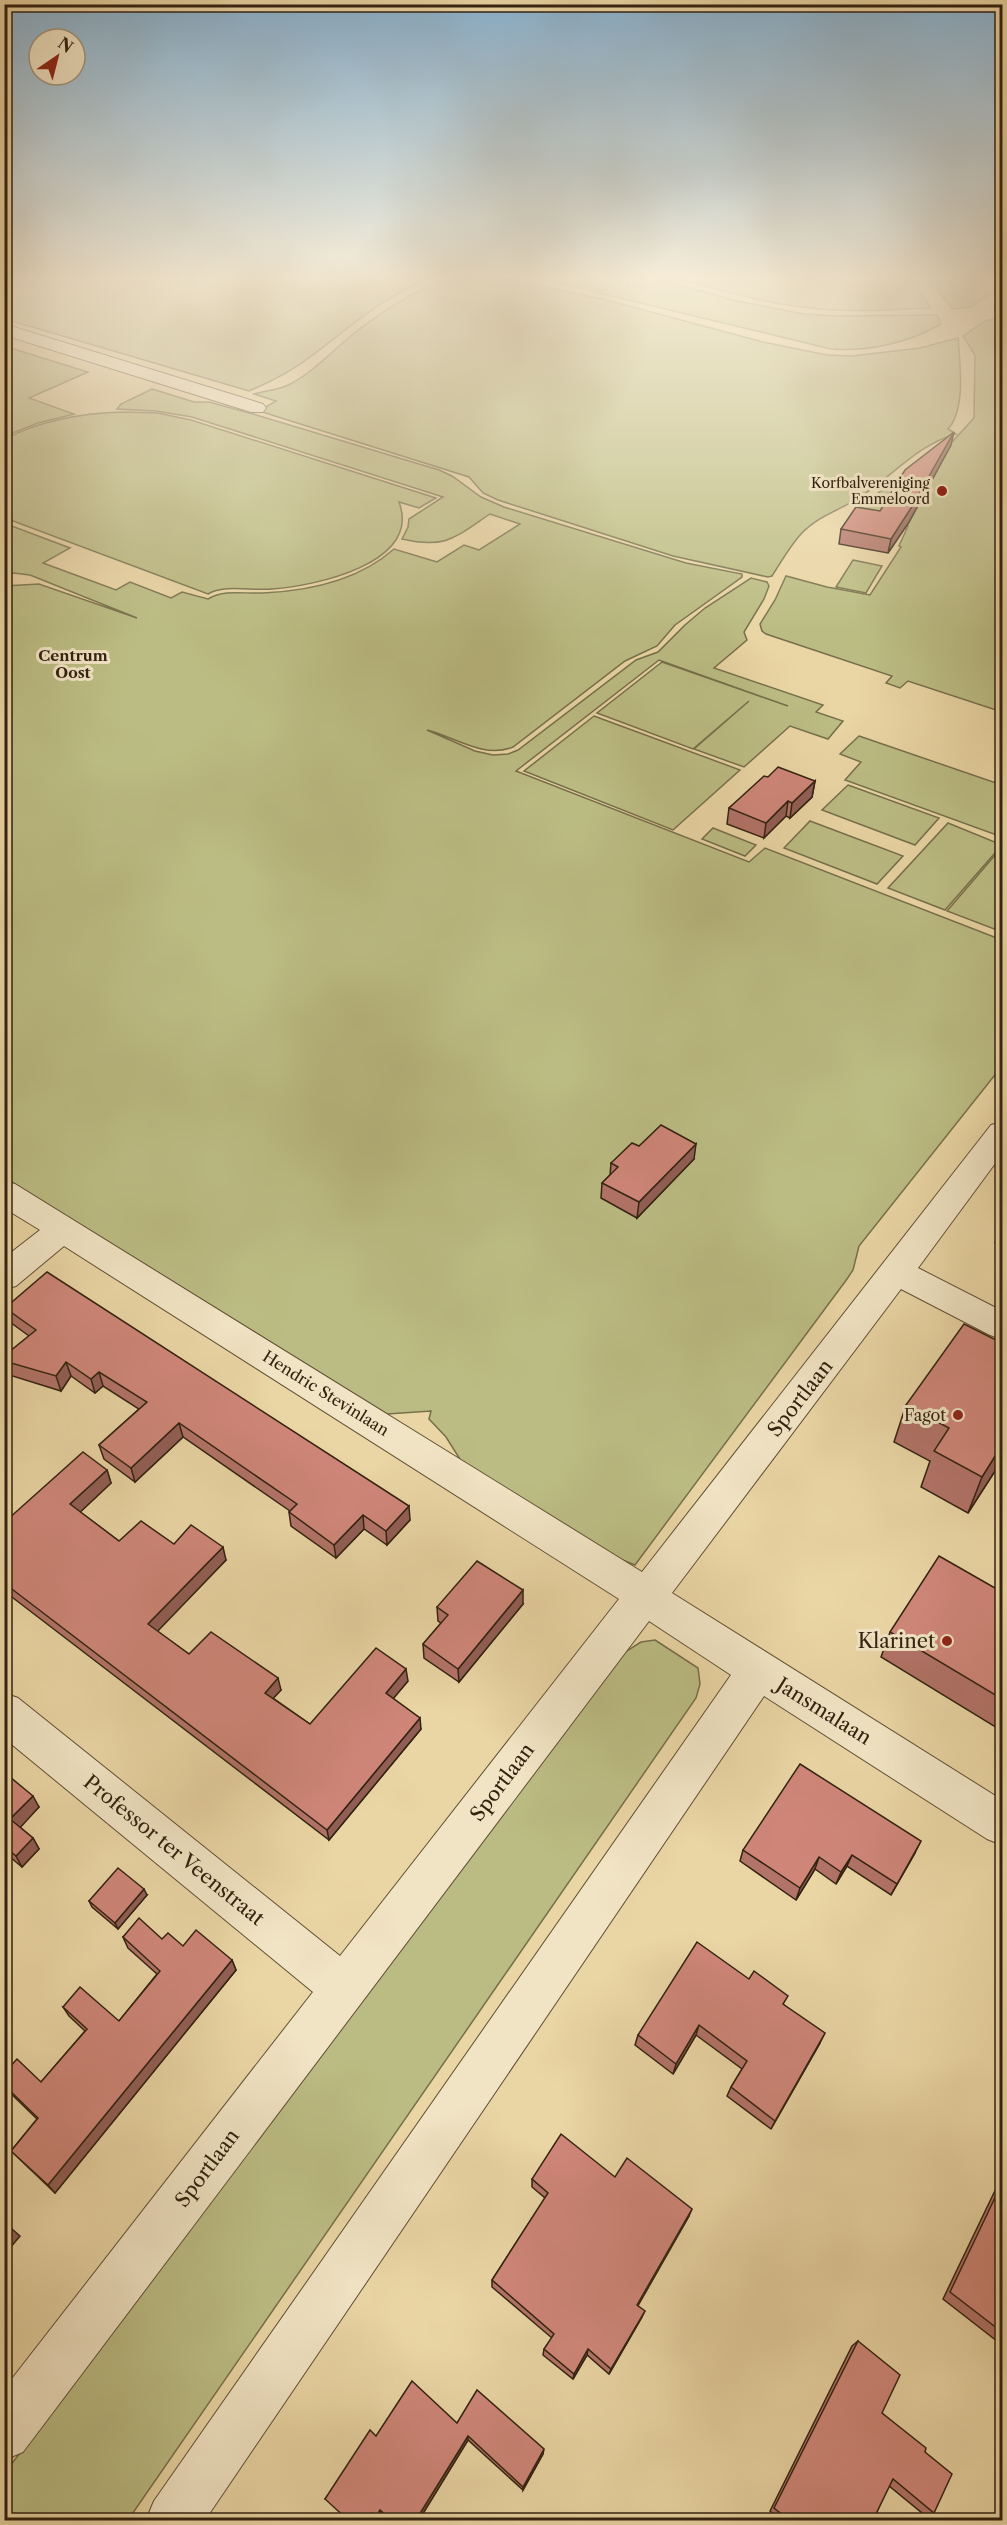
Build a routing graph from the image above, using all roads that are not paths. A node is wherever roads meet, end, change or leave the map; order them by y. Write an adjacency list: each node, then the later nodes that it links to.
1 (218, 396): 2 (street)
2 (257, 408)
3 (1002, 1133): 6 (street, Sportlaan)
4 (4, 1192): 5 (street, Hendric Stevinlaan)
5 (63, 1229): 7 (street); 9 (street, Hendric Stevinlaan)
6 (897, 1272): 8 (street); 9 (street, Sportlaan)
7 (4, 1277)
8 (1002, 1326)
9 (646, 1596): 10 (street, Jansmalaan); 13 (street, Sportlaan)
10 (758, 1670): 12 (street, Jansmalaan); 15 (street)
11 (4, 1713): 13 (street, Professor ter Veenstraat)
12 (1002, 1824)
13 (344, 1988): 14 (street, Sportlaan)
14 (4, 2433)
15 (173, 2520)

